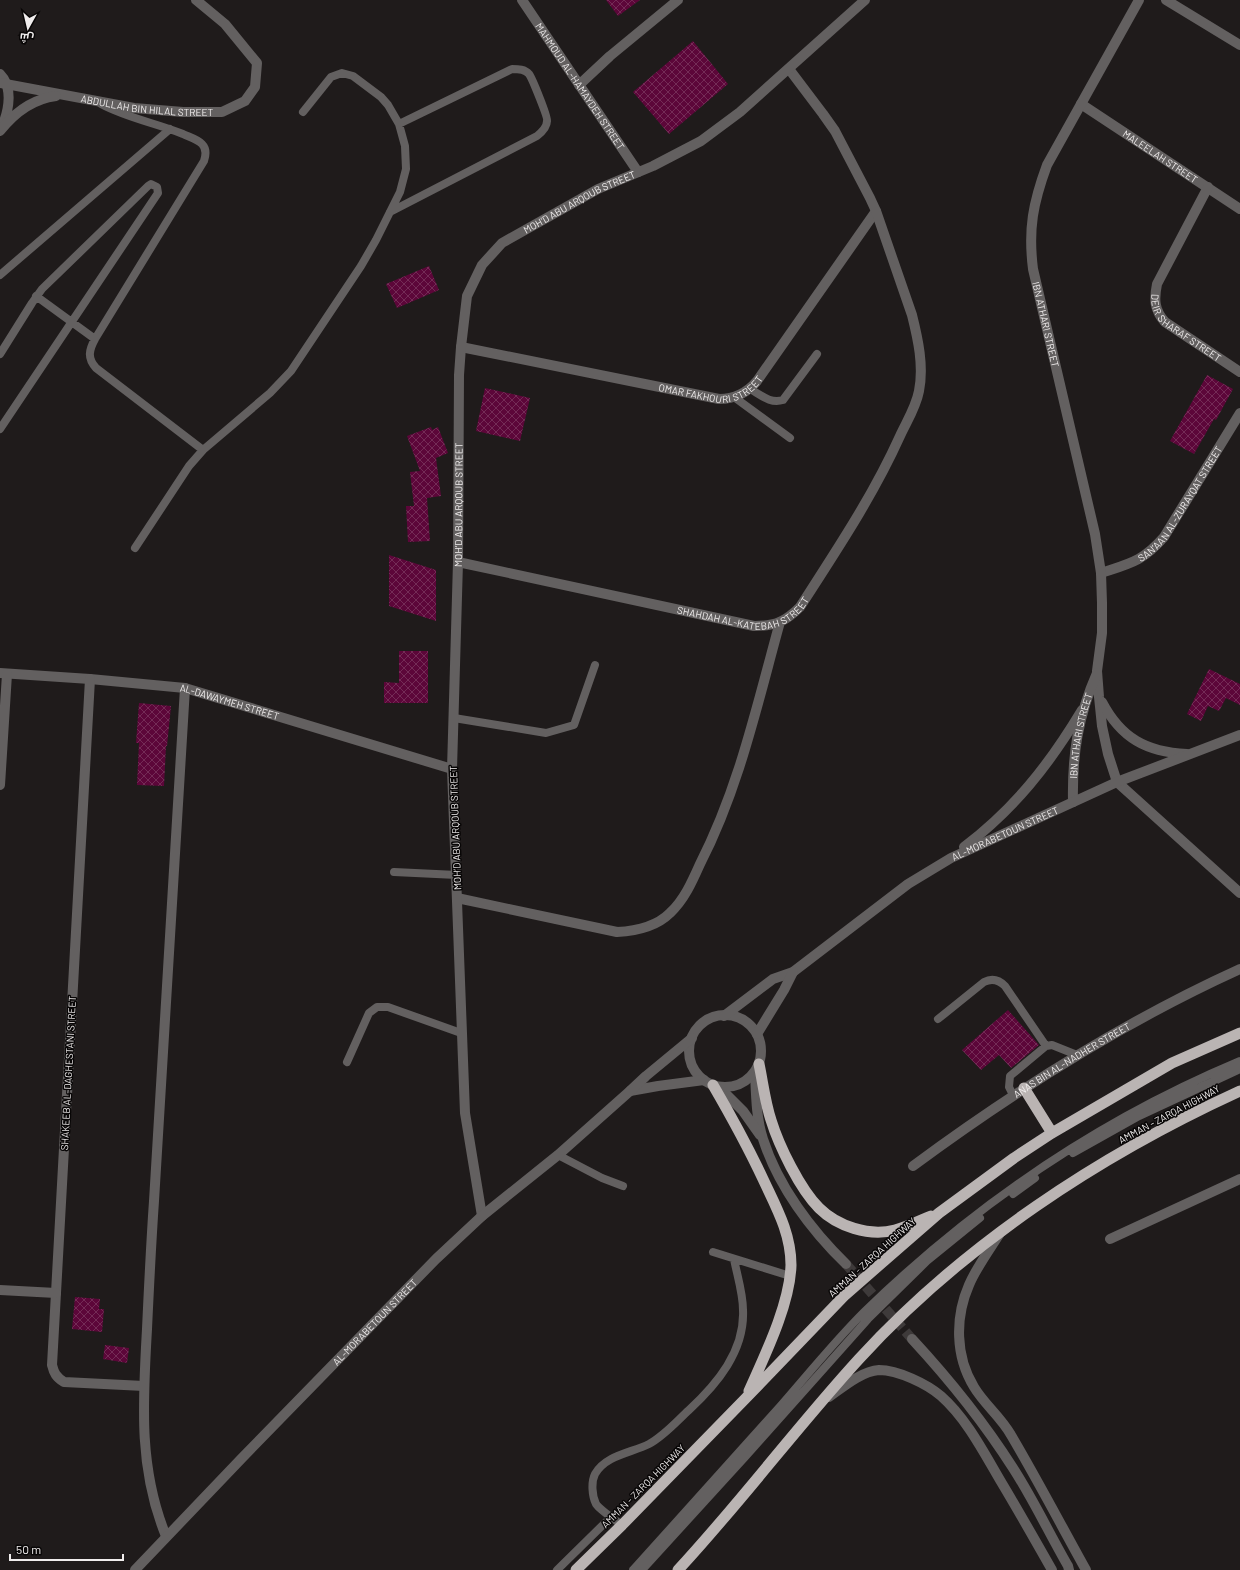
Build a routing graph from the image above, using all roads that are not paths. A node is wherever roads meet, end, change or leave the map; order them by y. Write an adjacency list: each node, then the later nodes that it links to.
1 (196, 0): 13 (street, ABDULLAH BIN HILAL STREET)
2 (522, 0): 11 (street, MAHMOUD AL-HAMAYDEH STREET)
3 (678, 0): 11 (street)
4 (865, 0): 8 (street, MOH’D ABU ARQOUB STREET)
5 (1139, 0): 14 (street, IBN ATHARI STREET)
6 (1166, 0): 7 (street)
7 (1238, 41)
8 (789, 69): 19 (street, MOH’D ABU ARQOUB STREET); 22 (street, SHAHDAH AL-KATEBAH STREET)
9 (0, 74): 10 (street)
10 (3, 83): 12 (street, ABDULLAH BIN HILAL STREET); 18 (street)
11 (579, 85): 19 (street, MAHMOUD AL-HAMAYDEH STREET)
12 (65, 95): 13 (street, ABDULLAH BIN HILAL STREET); 18 (street)
13 (95, 101): 17 (lane)
14 (1081, 104): 20 (street, MALEELAH STREET); 40 (street, IBN ATHARI STREET)
15 (303, 112): 16 (lane)
16 (399, 124): 23 (lane); 23 (lane)
17 (170, 129): 24 (lane); 27 (lane)
18 (0, 130)
19 (638, 172): 28 (street, MOH’D ABU ARQOUB STREET)
20 (1208, 187): 21 (street, MALEELAH STREET); 31 (street, DEIR SHARAF STREET)
21 (1240, 209)
22 (876, 211): 32 (street, OMAR FAKHOURI STREET); 41 (street, SHAHDAH AL-KATEBAH STREET)
23 (390, 212): 37 (lane)
24 (0, 275)
25 (36, 296): 26 (lane); 26 (lane); 29 (lane)
26 (71, 322): 27 (lane); 35 (lane)
27 (94, 339): 37 (lane)
28 (461, 347): 33 (street, OMAR FAKHOURI STREET); 39 (street, MOH’D ABU ARQOUB STREET)
29 (0, 354)
30 (817, 354): 32 (lane)
31 (1240, 372)
32 (750, 389): 33 (street, OMAR FAKHOURI STREET)
33 (734, 397): 36 (lane)
34 (1240, 413): 40 (street, SAN’AAN AL-ZURAYQAT STREET)
35 (0, 429)
36 (790, 438)
37 (203, 450): 38 (lane)
38 (135, 548)
39 (458, 562): 41 (street, SHAHDAH AL-KATEBAH STREET); 49 (street, MOH’D ABU ARQOUB STREET)
40 (1101, 573): 43 (street, IBN ATHARI STREET)
41 (780, 622): 60 (street)
42 (595, 665): 49 (lane)
43 (1098, 671): 47 (street, IBN ATHARI STREET); 48 (street, IBN ATHARI STREET)
44 (3, 674): 45 (street, AL-DAWAYMEH STREET); 54 (street)
45 (90, 679): 46 (street, AL-DAWAYMEH STREET); 95 (street, SHAKEEB AL-DAGHESTANI STREET)
46 (185, 688): 52 (street, AL-DAWAYMEH STREET); 97 (street)
47 (1099, 697): 51 (street); 53 (street, IBN ATHARI STREET)
48 (1082, 710): 55 (street, IBN ATHARI STREET); 56 (street)
49 (454, 718): 52 (street, MOH’D ABU ARQOUB STREET)
50 (1240, 734): 51 (street, AL-MORABETOUN STREET)
51 (1191, 754): 53 (street, AL-MORABETOUN STREET)
52 (452, 769): 58 (street, MOH’D ABU ARQOUB STREET)
53 (1117, 782): 55 (street, AL-MORABETOUN STREET); 59 (street)
54 (0, 786)
55 (1073, 802): 56 (street, AL-MORABETOUN STREET)
56 (951, 858): 62 (street, AL-MORABETOUN STREET)
57 (394, 872): 58 (lane)
58 (457, 875): 60 (street, MOH’D ABU ARQOUB STREET)
59 (1240, 893)
60 (457, 898): 66 (street, MOH’D ABU ARQOUB STREET)
61 (1240, 969): 70 (street, ANAS BIN AL-NADHER STREET)
62 (793, 972): 63 (street, AL-MORABETOUN STREET); 67 (street, AL-MORABETOUN STREET)
63 (724, 1016): 67 (street); 68 (street)
64 (938, 1019): 69 (lane)
65 (1240, 1032): 80 (highway, AMMAN - ZARQA HIGHWAY)
66 (461, 1033): 72 (lane); 87 (street, MOH’D ABU ARQOUB STREET)
67 (757, 1034): 73 (street)
68 (692, 1038): 75 (street); 78 (street, AL-MORABETOUN STREET)
69 (1046, 1046): 70 (lane); 79 (lane)
70 (1077, 1055): 76 (street, ANAS BIN AL-NADHER STREET)
71 (1240, 1061): 107 (lane)
72 (347, 1062)
73 (757, 1068): 75 (street); 81 (street); 86 (highway)
74 (1240, 1069): 108 (lane)
75 (712, 1084): 78 (street, AL-MORABETOUN STREET); 81 (street); 93 (highway)
76 (1024, 1088): 79 (street, ANAS BIN AL-NADHER STREET); 80 (highway)
77 (1240, 1091): 88 (highway, AMMAN - ZARQA HIGHWAY)
78 (630, 1092): 82 (street, AL-MORABETOUN STREET)
79 (1013, 1095): 83 (street, ANAS BIN AL-NADHER STREET)
80 (1052, 1133): 86 (highway, AMMAN - ZARQA HIGHWAY)
81 (762, 1138): 92 (street)
82 (558, 1155): 85 (lane); 87 (street, AL-MORABETOUN STREET)
83 (913, 1166)
84 (1240, 1179): 89 (street)
85 (623, 1186)
86 (939, 1213): 98 (highway, AMMAN - ZARQA HIGHWAY)
87 (482, 1216): 102 (street, AL-MORABETOUN STREET)
88 (1001, 1232): 99 (highway, AMMAN - ZARQA HIGHWAY); 111 (street)
89 (1110, 1239)
90 (714, 1252): 91 (lane)
91 (734, 1259): 93 (lane); 100 (lane)
92 (846, 1264)
93 (790, 1276): 98 (highway)
94 (0, 1290): 95 (street)
95 (56, 1293): 97 (street, SHAKEEB AL-DAGHESTANI STREET)
96 (912, 1339): 103 (street)
97 (144, 1386): 102 (street)
98 (745, 1399): 101 (highway, AMMAN - ZARQA HIGHWAY)
99 (822, 1401): 109 (highway, AMMAN - ZARQA HIGHWAY); 110 (street)
100 (611, 1517): 101 (lane); 105 (lane)
101 (622, 1525): 106 (highway, AMMAN - ZARQA HIGHWAY)
102 (166, 1536): 104 (street, AL-MORABETOUN STREET)
103 (1070, 1569)
104 (135, 1570)
105 (557, 1570)
106 (576, 1570)
107 (633, 1570)
108 (642, 1570)
109 (678, 1570)
110 (1052, 1570)
111 (1086, 1570)

